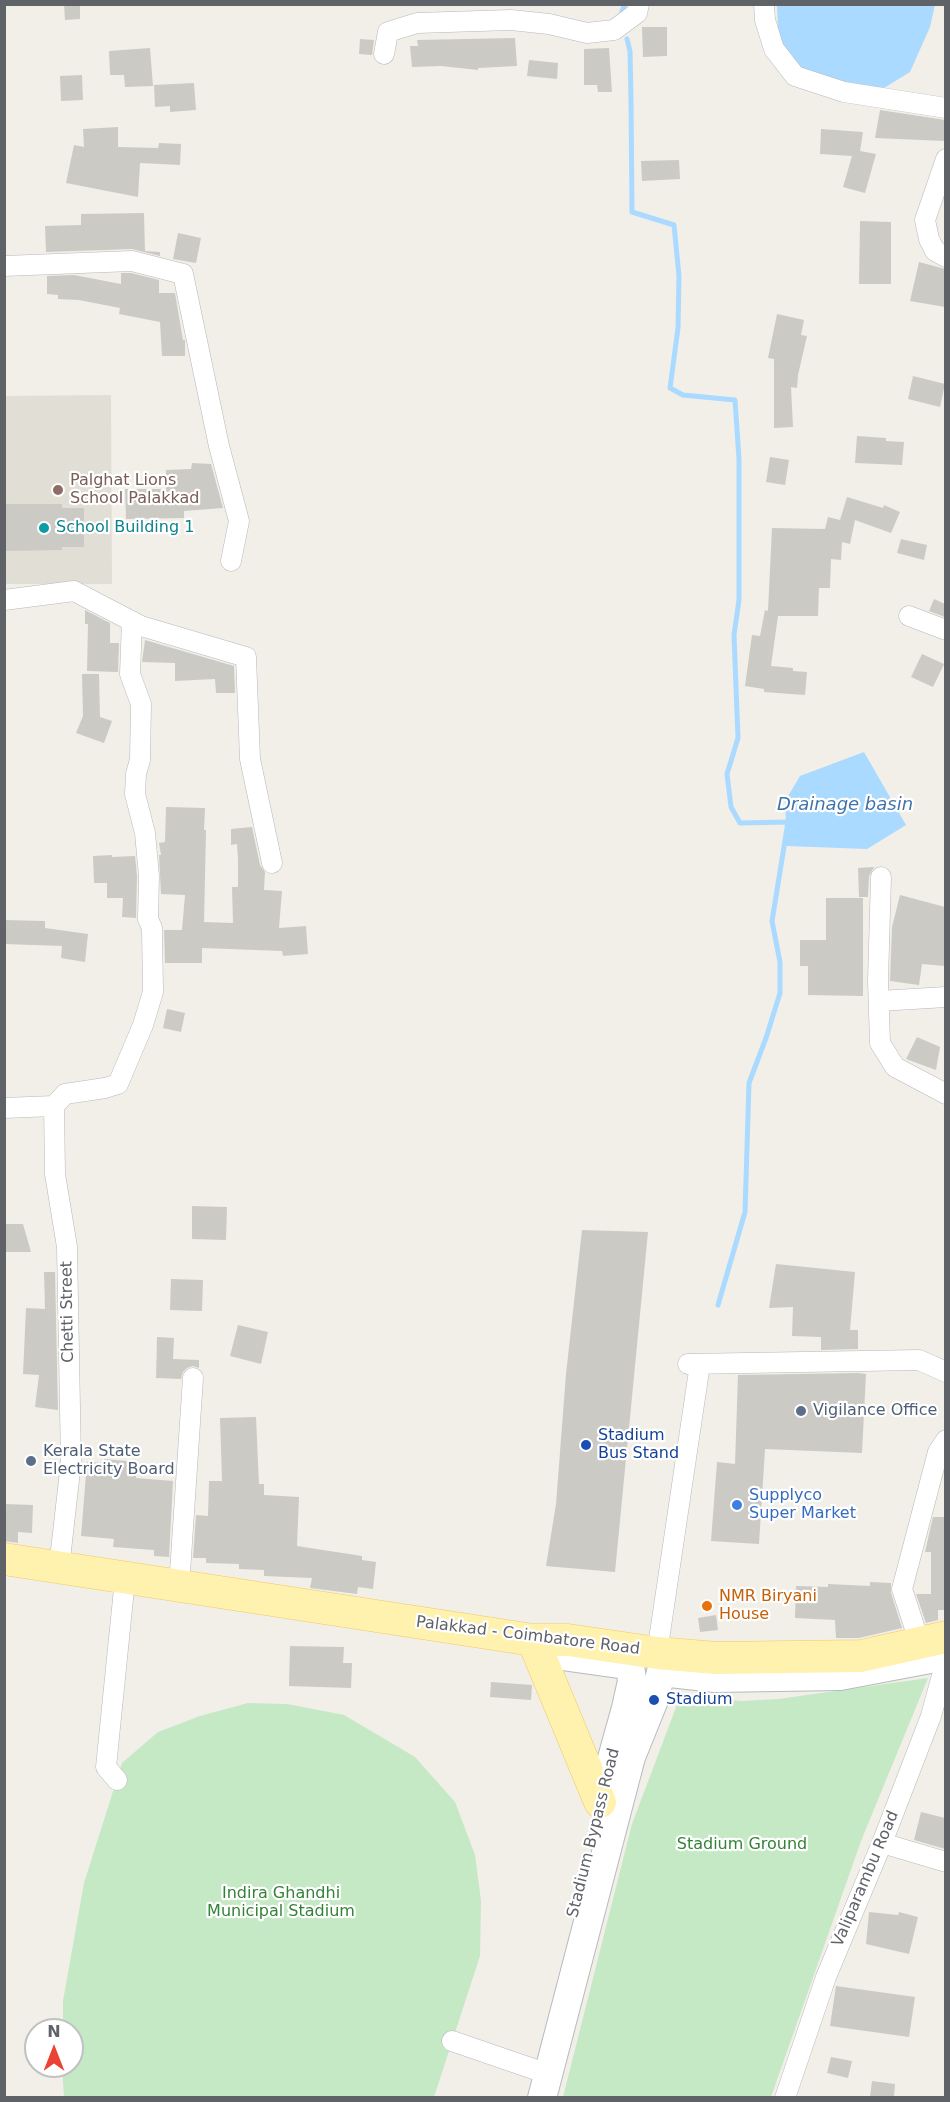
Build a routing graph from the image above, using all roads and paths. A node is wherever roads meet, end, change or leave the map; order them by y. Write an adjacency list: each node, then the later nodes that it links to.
1 (639, 4): 3 (street)
2 (764, 4): 4 (street)
3 (384, 54)
4 (945, 108)
5 (945, 159): 6 (street)
6 (945, 257)
7 (4, 266): 8 (street)
8 (231, 561)
9 (4, 600): 11 (street)
10 (909, 616): 12 (street)
11 (132, 621): 13 (street); 18 (street)
12 (945, 630)
13 (272, 863)
14 (881, 877): 16 (street)
15 (945, 997): 16 (street)
16 (879, 1001): 17 (street)
17 (945, 1094)
18 (54, 1106): 19 (street); 24 (street, Chetti Street)
19 (4, 1108)
20 (945, 1372): 30 (street)
21 (193, 1378): 26 (street)
22 (945, 1440): 28 (street)
23 (4, 1559): 24 (main road, Palakkad - Coimbatore Road)
24 (59, 1568): 25 (main road, Palakkad - Coimbatore Road)
25 (125, 1579): 26 (main road, Palakkad - Coimbatore Road); 31 (street)
26 (179, 1587): 27 (main road, Palakkad - Coimbatore Road)
27 (533, 1640): 30 (main road, Palakkad - Coimbatore Road); 32 (main road); 32 (street, Stadium Bypass Road)
28 (937, 1646): 30 (main road, Palakkad - Coimbatore Road)
29 (945, 1661): 33 (street, Valiparambu Road)
30 (659, 1663): 36 (street)
31 (117, 1780)
32 (600, 1802): 36 (street, Stadium Bypass Road)
33 (882, 1843): 34 (street); 37 (street, Valiparambu Road)
34 (945, 1862)
35 (452, 2041): 36 (street)
36 (538, 2085)
37 (785, 2097)

